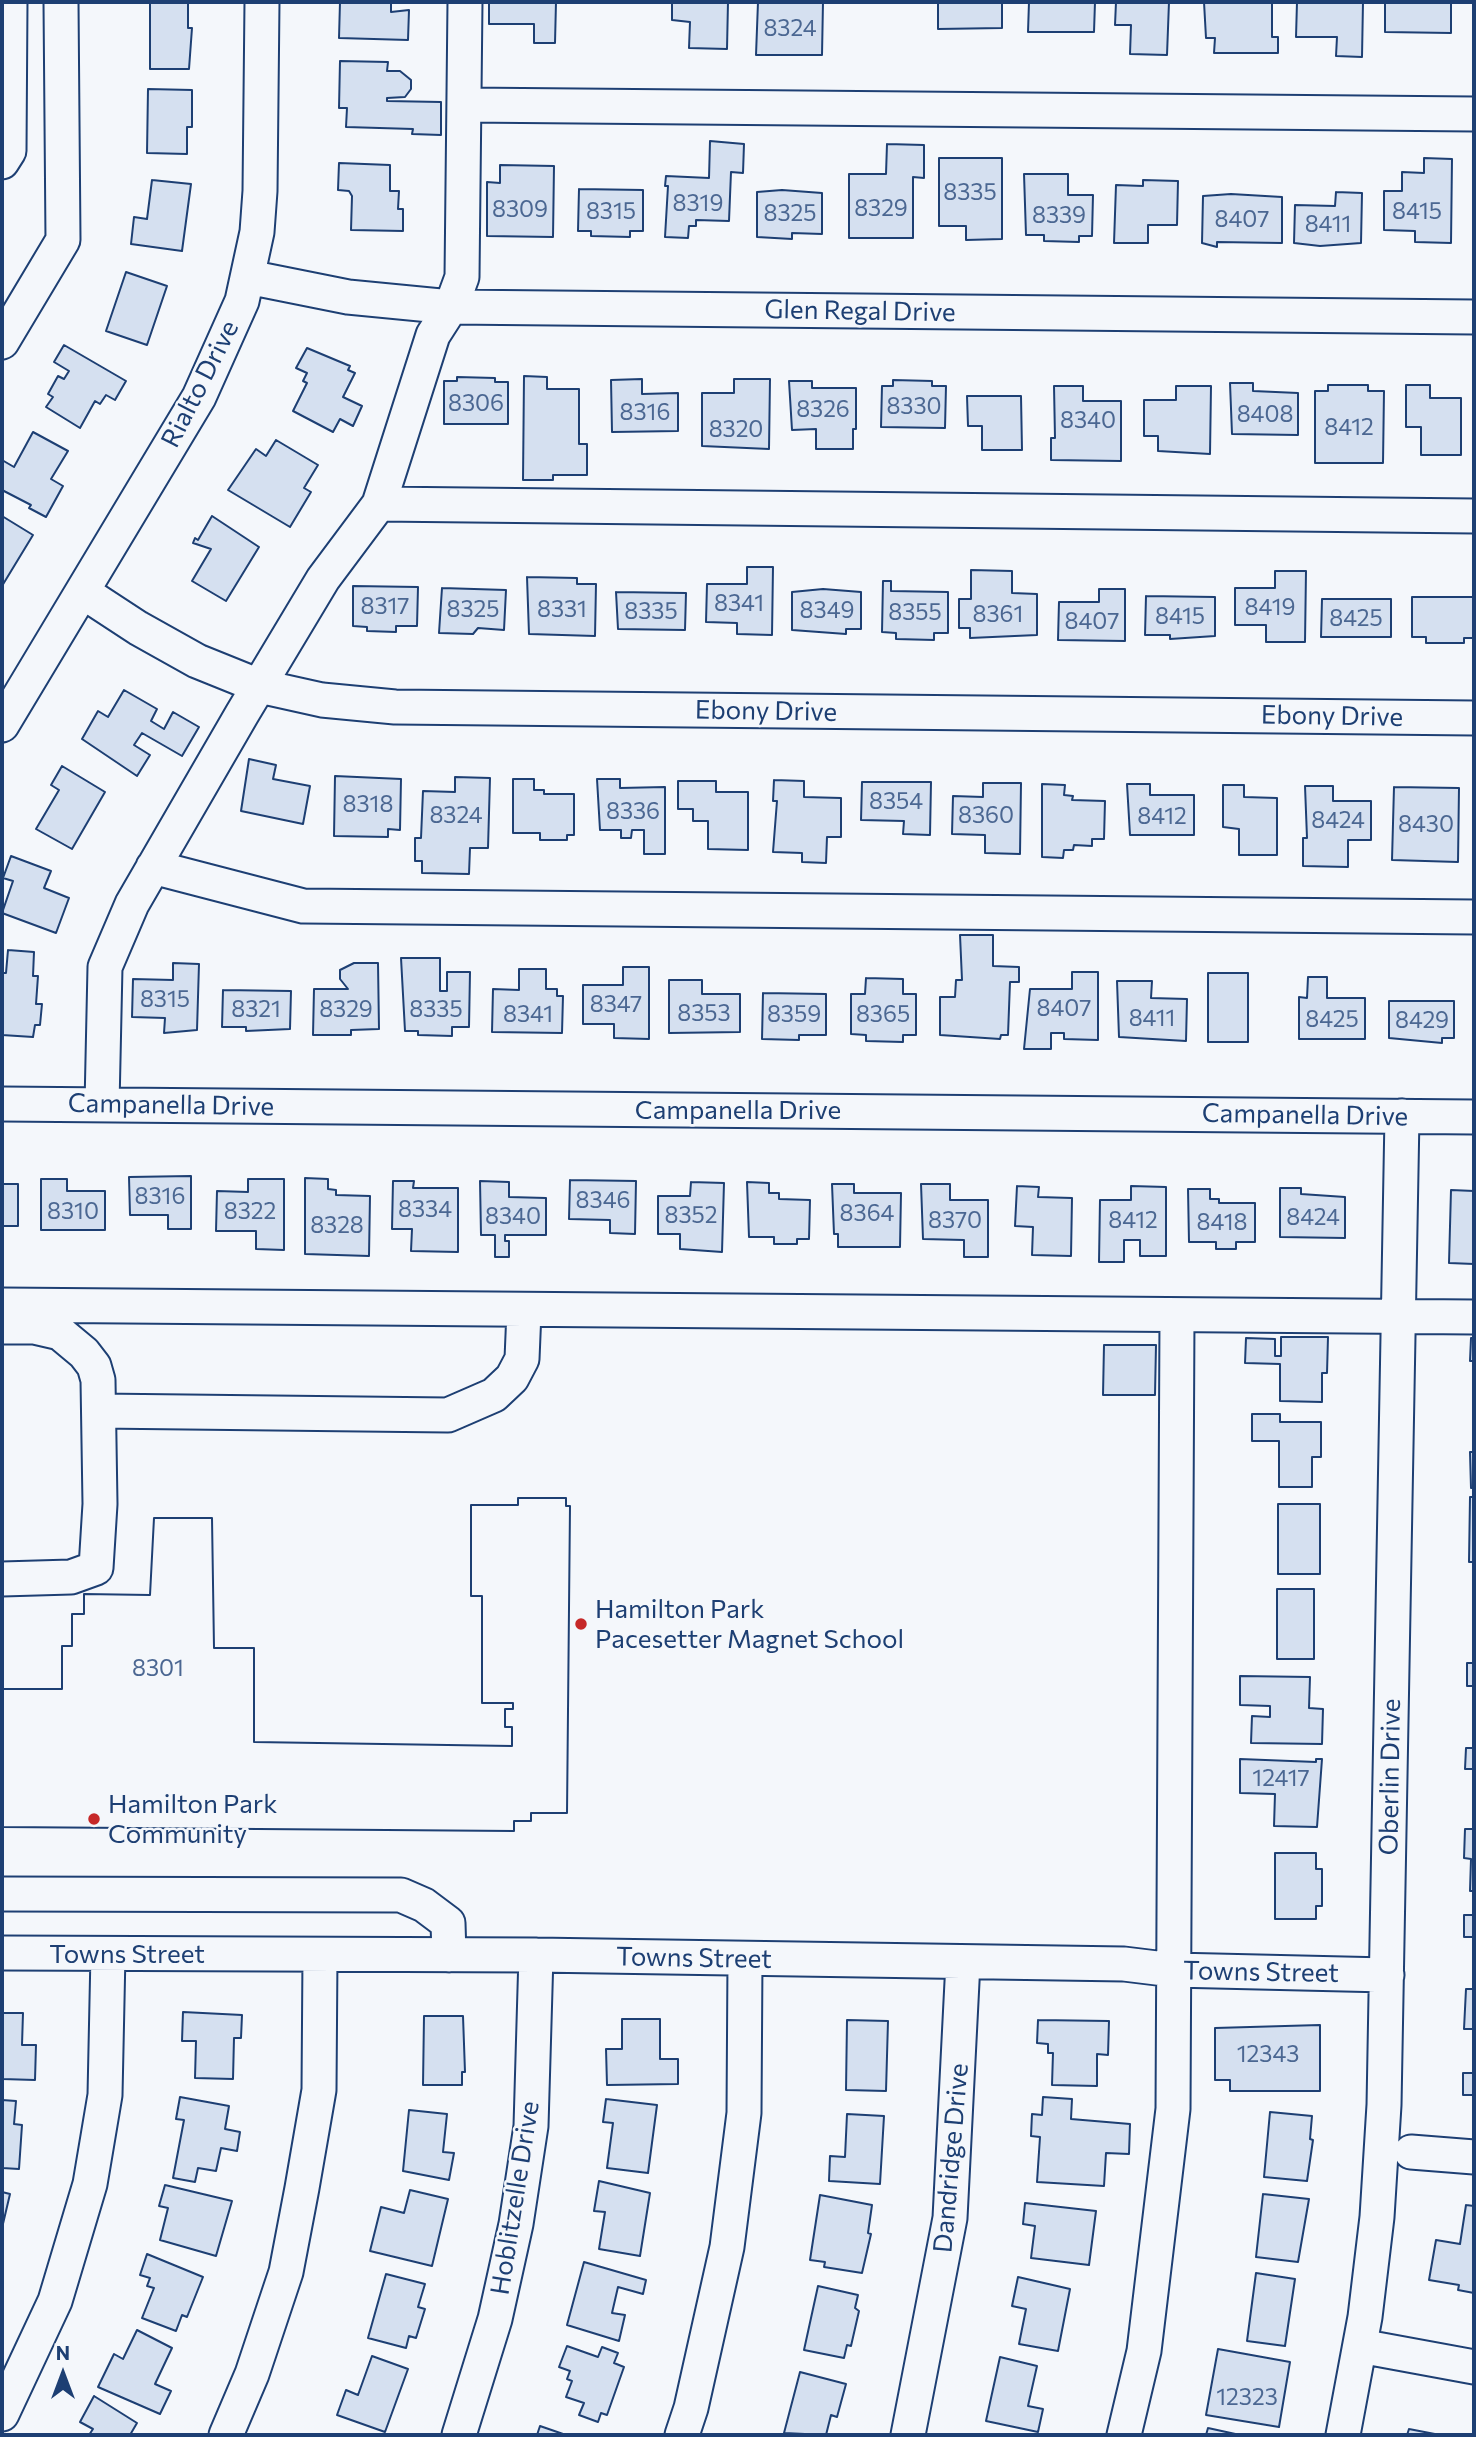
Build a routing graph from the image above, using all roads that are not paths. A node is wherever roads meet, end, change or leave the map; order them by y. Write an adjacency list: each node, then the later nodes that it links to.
1 (10, 2): 7 (street)
2 (61, 2): 11 (street)
3 (262, 2): 8 (street, Rialto Drive)
4 (465, 2): 5 (street)
5 (466, 104): 6 (street); 9 (street)
6 (1474, 114)
7 (2, 162)
8 (248, 277): 9 (street, Glen Regal Drive); 14 (street, Rialto Drive)
9 (451, 307): 10 (street, Glen Regal Drive); 12 (street)
10 (1474, 317)
11 (2, 342)
12 (379, 504): 13 (street); 15 (street)
13 (1474, 516)
14 (83, 592): 15 (street, Ebony Drive); 17 (street, Rialto Drive)
15 (259, 686): 16 (street, Ebony Drive); 18 (street)
16 (1474, 718)
17 (2, 725)
18 (153, 867): 19 (street); 21 (street)
19 (1474, 917)
20 (2, 1104): 21 (street, Campanella Drive)
21 (102, 1105): 22 (street, Campanella Drive)
22 (1402, 1116): 23 (street, Campanella Drive); 27 (street, Oberlin Drive)
23 (1474, 1117)
24 (2, 1305): 25 (street)
25 (85, 1306): 26 (street); 31 (street)
26 (524, 1311): 28 (street); 32 (street)
27 (1400, 1315): 28 (street); 29 (street); 43 (street, Oberlin Drive)
28 (1177, 1317): 42 (street)
29 (1474, 1317)
30 (2, 1327): 31 (street)
31 (84, 1353): 32 (street)
32 (99, 1411): 33 (street)
33 (2, 1578)
34 (2, 1894): 38 (street)
35 (2, 1953): 36 (street, Towns Street)
36 (107, 1954): 37 (street, Towns Street); 48 (street)
37 (320, 1955): 38 (street, Towns Street); 49 (street)
38 (449, 1955): 39 (street, Towns Street)
39 (536, 1955): 40 (street, Towns Street); 50 (street, Hoblitzelle Drive)
40 (745, 1959): 41 (street, Towns Street); 51 (street)
41 (963, 1962): 42 (street, Towns Street); 52 (street, Dandridge Drive)
42 (1173, 1970): 43 (street, Towns Street); 53 (street)
43 (1387, 1975): 46 (street, Oberlin Drive)
44 (1412, 2152): 45 (street)
45 (1474, 2157)
46 (1360, 2346): 47 (street); 54 (street, Oberlin Drive)
47 (1474, 2367)
48 (2, 2414)
49 (226, 2435)
50 (459, 2435)
51 (682, 2435)
52 (908, 2435)
53 (1124, 2435)
54 (1343, 2435)

